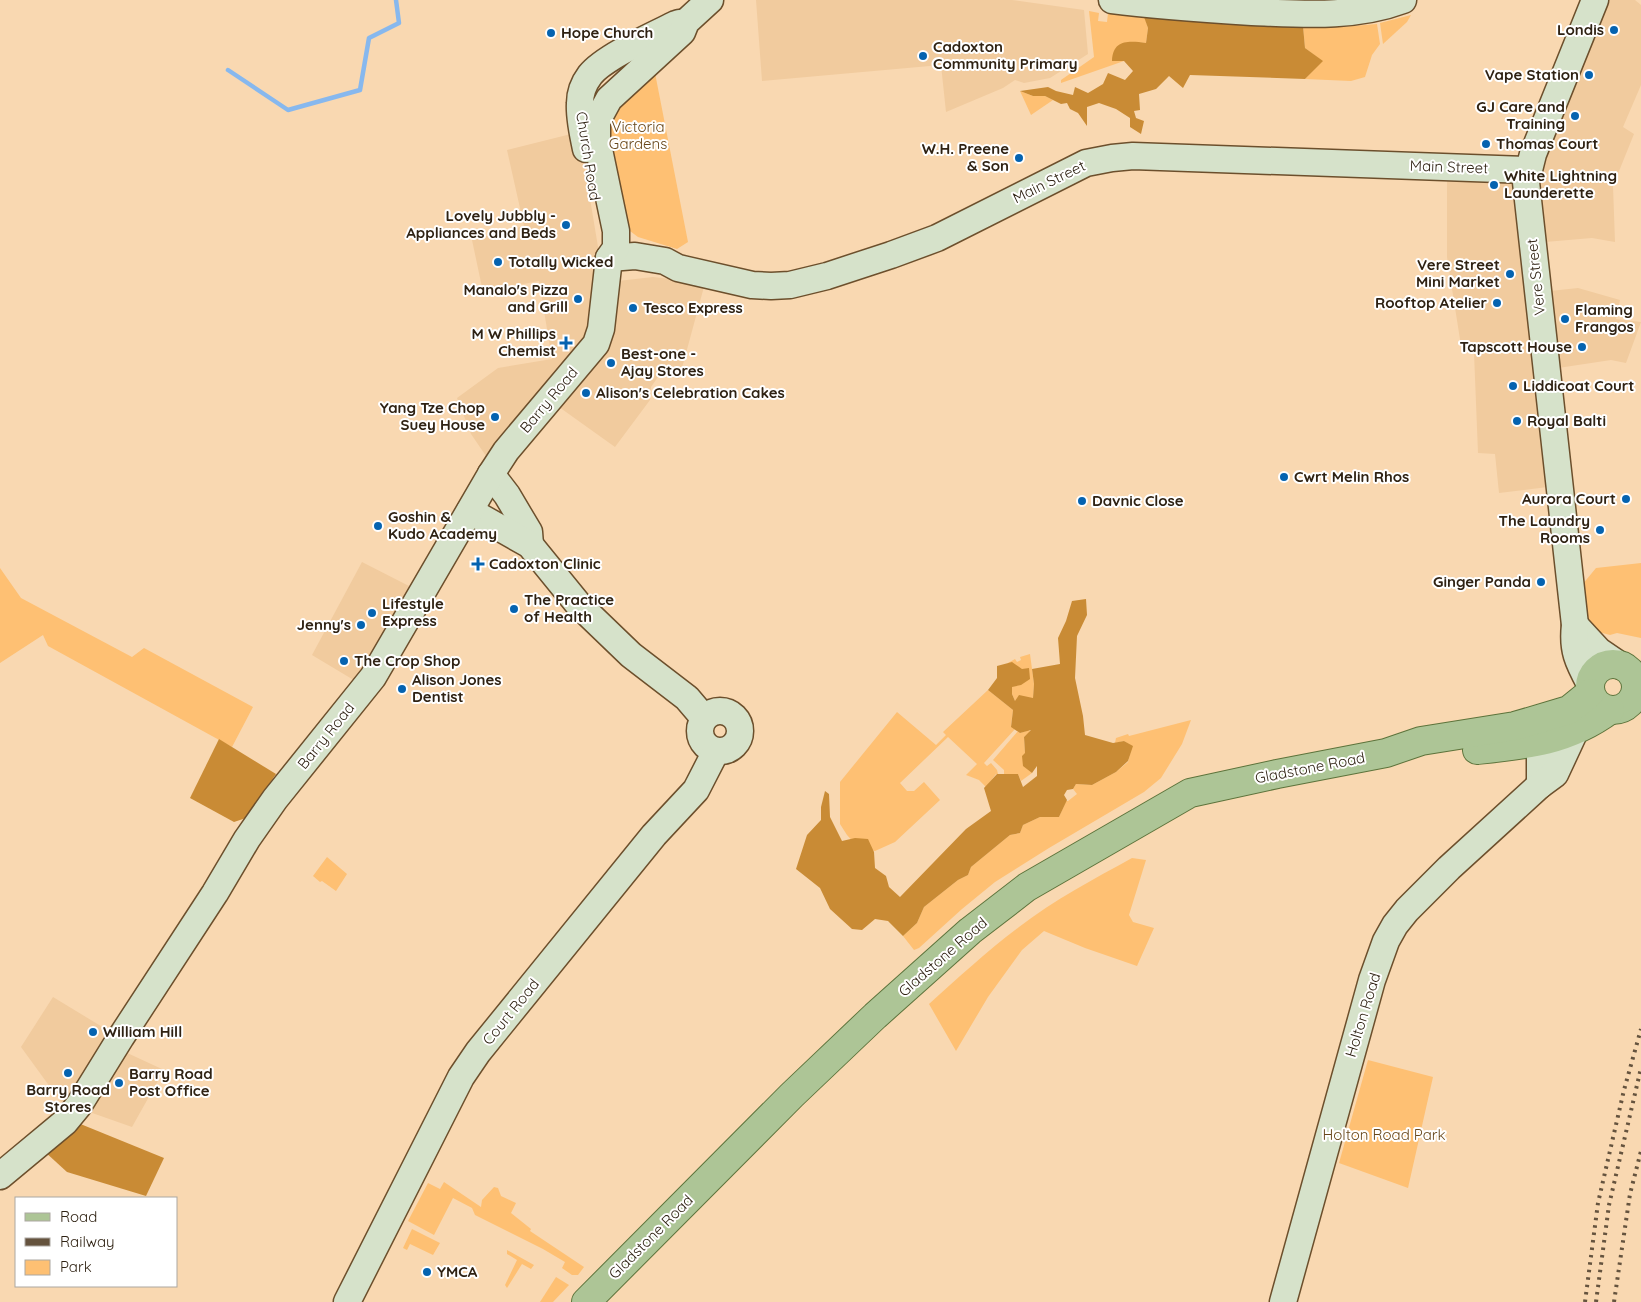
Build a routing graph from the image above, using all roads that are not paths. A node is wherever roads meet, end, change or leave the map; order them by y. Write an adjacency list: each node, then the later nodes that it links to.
1 (710, 0): 6 (street, Church Road)
2 (1112, 0): 4 (street)
3 (1595, 0): 5 (street, Vere Street)
4 (1399, 2)
5 (1528, 170): 6 (street, Main Street); 10 (street, Vere Street)
6 (608, 269): 7 (street, Barry Road)
7 (490, 474): 8 (street, Barry Road); 9 (street)
8 (470, 511): 9 (street); 16 (street, Barry Road)
9 (530, 545): 17 (street, Court Road)
10 (1575, 625): 11 (street); 12 (street, Vere Street)
11 (1633, 675): 12 (main road); 12 (main road)
12 (1597, 696): 13 (main road, Gladstone Road); 14 (main road, Gladstone Road)
13 (1541, 730): 14 (main road, Gladstone Road); 15 (street); 18 (main road, Gladstone Road)
14 (1575, 731): 15 (street, Holton Road)
15 (1540, 785): 19 (street, Holton Road)
16 (0, 1176)
17 (347, 1302)
18 (586, 1302)
19 (1283, 1302)

